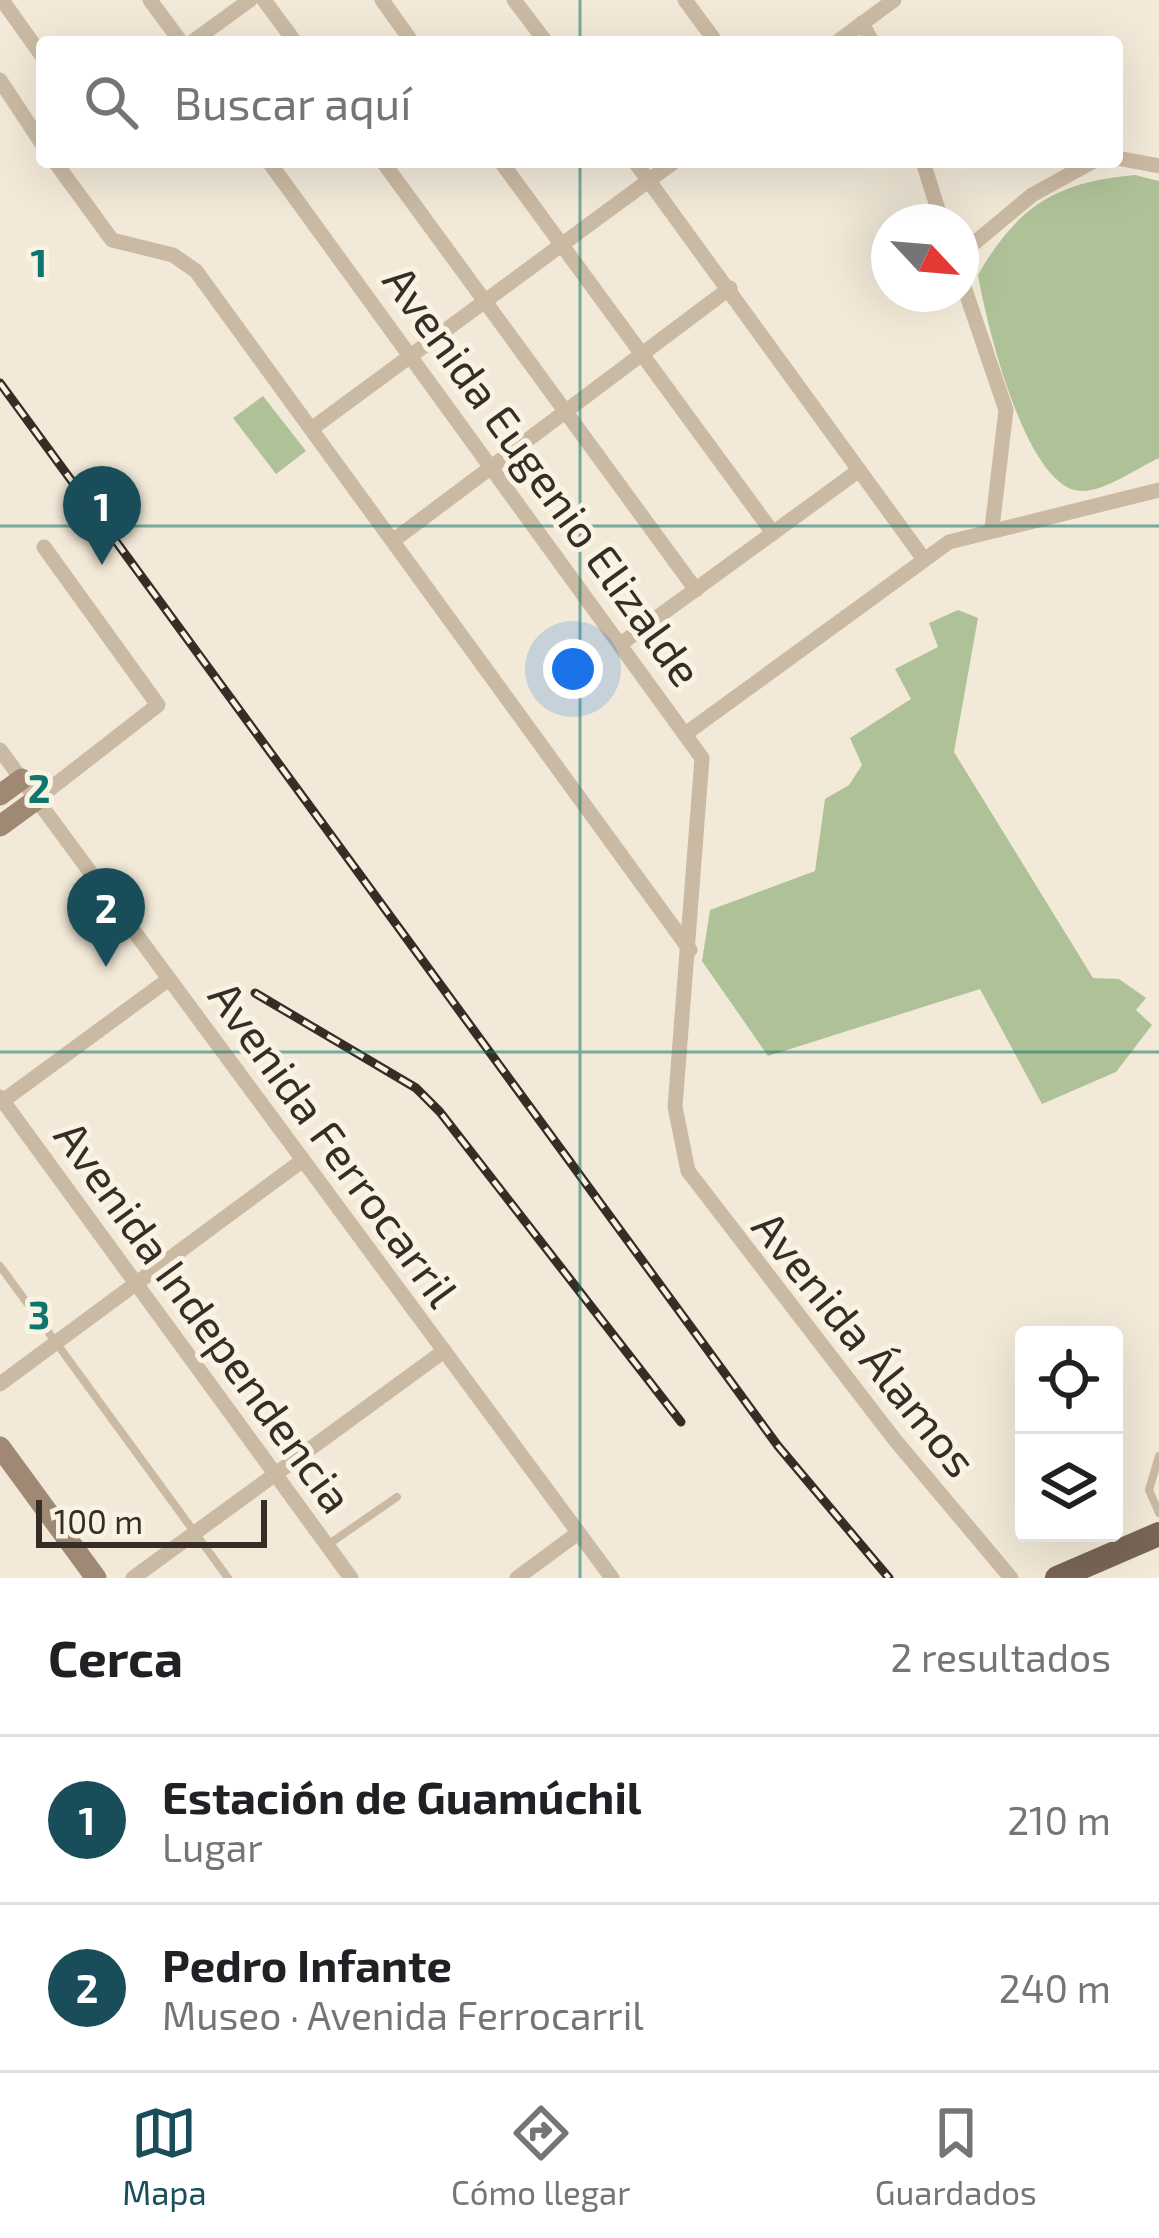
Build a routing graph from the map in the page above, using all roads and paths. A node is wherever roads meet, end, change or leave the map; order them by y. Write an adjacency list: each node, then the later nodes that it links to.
1 (2, 0): 18 (street)
2 (150, 0): 10 (street)
3 (250, 0): 11 (street)
4 (264, 0): 12 (street)
5 (382, 0): 13 (street)
6 (514, 0): 14 (street)
7 (685, 0): 15 (street)
8 (894, 0): 9 (street)
9 (862, 23): 16 (street); 17 (street)
10 (177, 36)
11 (200, 36)
12 (291, 36)
13 (408, 36)
14 (541, 36)
15 (712, 36)
16 (845, 36)
17 (869, 36)
18 (36, 48)
19 (0, 80): 20 (street)
20 (36, 135)
21 (1123, 159): 22 (street)
22 (1159, 166)
23 (59, 168): 41 (street)
24 (273, 168): 39 (street, Avenida Eugenio Elizalde)
25 (386, 168): 36 (street)
26 (505, 168): 34 (street)
27 (640, 168): 31 (street)
28 (666, 168): 31 (street)
29 (925, 168): 32 (street)
30 (1081, 168): 33 (street)
31 (649, 180): 34 (street); 35 (street)
32 (936, 204)
33 (979, 239)
34 (561, 245): 36 (street); 38 (street)
35 (730, 288): 38 (street); 43 (street)
36 (485, 301): 39 (street); 40 (street)
37 (973, 312): 45 (street)
38 (642, 354): 40 (street); 46 (street)
39 (411, 356): 41 (street); 42 (street, Avenida Eugenio Elizalde)
40 (566, 411): 42 (street); 50 (street)
41 (314, 427): 47 (street)
42 (493, 466): 47 (street); 51 (street, Avenida Eugenio Elizalde)
43 (858, 471): 46 (street); 49 (street)
44 (1159, 490): 45 (street)
45 (992, 528): 49 (street)
46 (773, 533): 50 (street)
47 (394, 540): 58 (street)
48 (44, 547): 56 (street)
49 (922, 558): 52 (street)
50 (696, 590): 51 (street)
51 (622, 643): 52 (street, Avenida Eugenio Elizalde)
52 (688, 733): 58 (street, Avenida Eugenio Elizalde)
53 (0, 750): 54 (street, Avenida Ferrocarril)
54 (22, 779): 55 (street); 56 (street, Avenida Ferrocarril)
55 (0, 795)
56 (37, 799): 57 (street); 59 (street, Avenida Ferrocarril)
57 (0, 826)
58 (690, 950): 61 (street, Avenida Eugenio Elizalde)
59 (169, 979): 60 (street); 62 (street, Avenida Ferrocarril)
60 (1, 1100): 64 (street, Avenida Independencia)
61 (679, 1145): 83 (street, Avenida Álamos)
62 (303, 1160): 64 (street); 66 (street, Avenida Ferrocarril)
63 (0, 1266): 65 (lane)
64 (136, 1283): 65 (street); 70 (street, Avenida Independencia)
65 (56, 1343): 67 (street); 73 (lane)
66 (444, 1351): 70 (street); 74 (street, Avenida Ferrocarril)
67 (0, 1384)
68 (0, 1447): 77 (street)
69 (1159, 1456): 72 (lane)
70 (275, 1473): 73 (street); 76 (street, Avenida Independencia)
71 (397, 1497): 76 (lane)
72 (1159, 1513)
73 (195, 1533): 78 (street); 79 (lane)
74 (578, 1533): 81 (street); 82 (street, Avenida Ferrocarril)
75 (1159, 1534): 84 (main road)
76 (327, 1545): 80 (street, Avenida Independencia)
77 (96, 1578)
78 (133, 1578)
79 (228, 1578)
80 (351, 1578)
81 (517, 1578)
82 (612, 1578)
83 (1011, 1578)
84 (1057, 1578)

